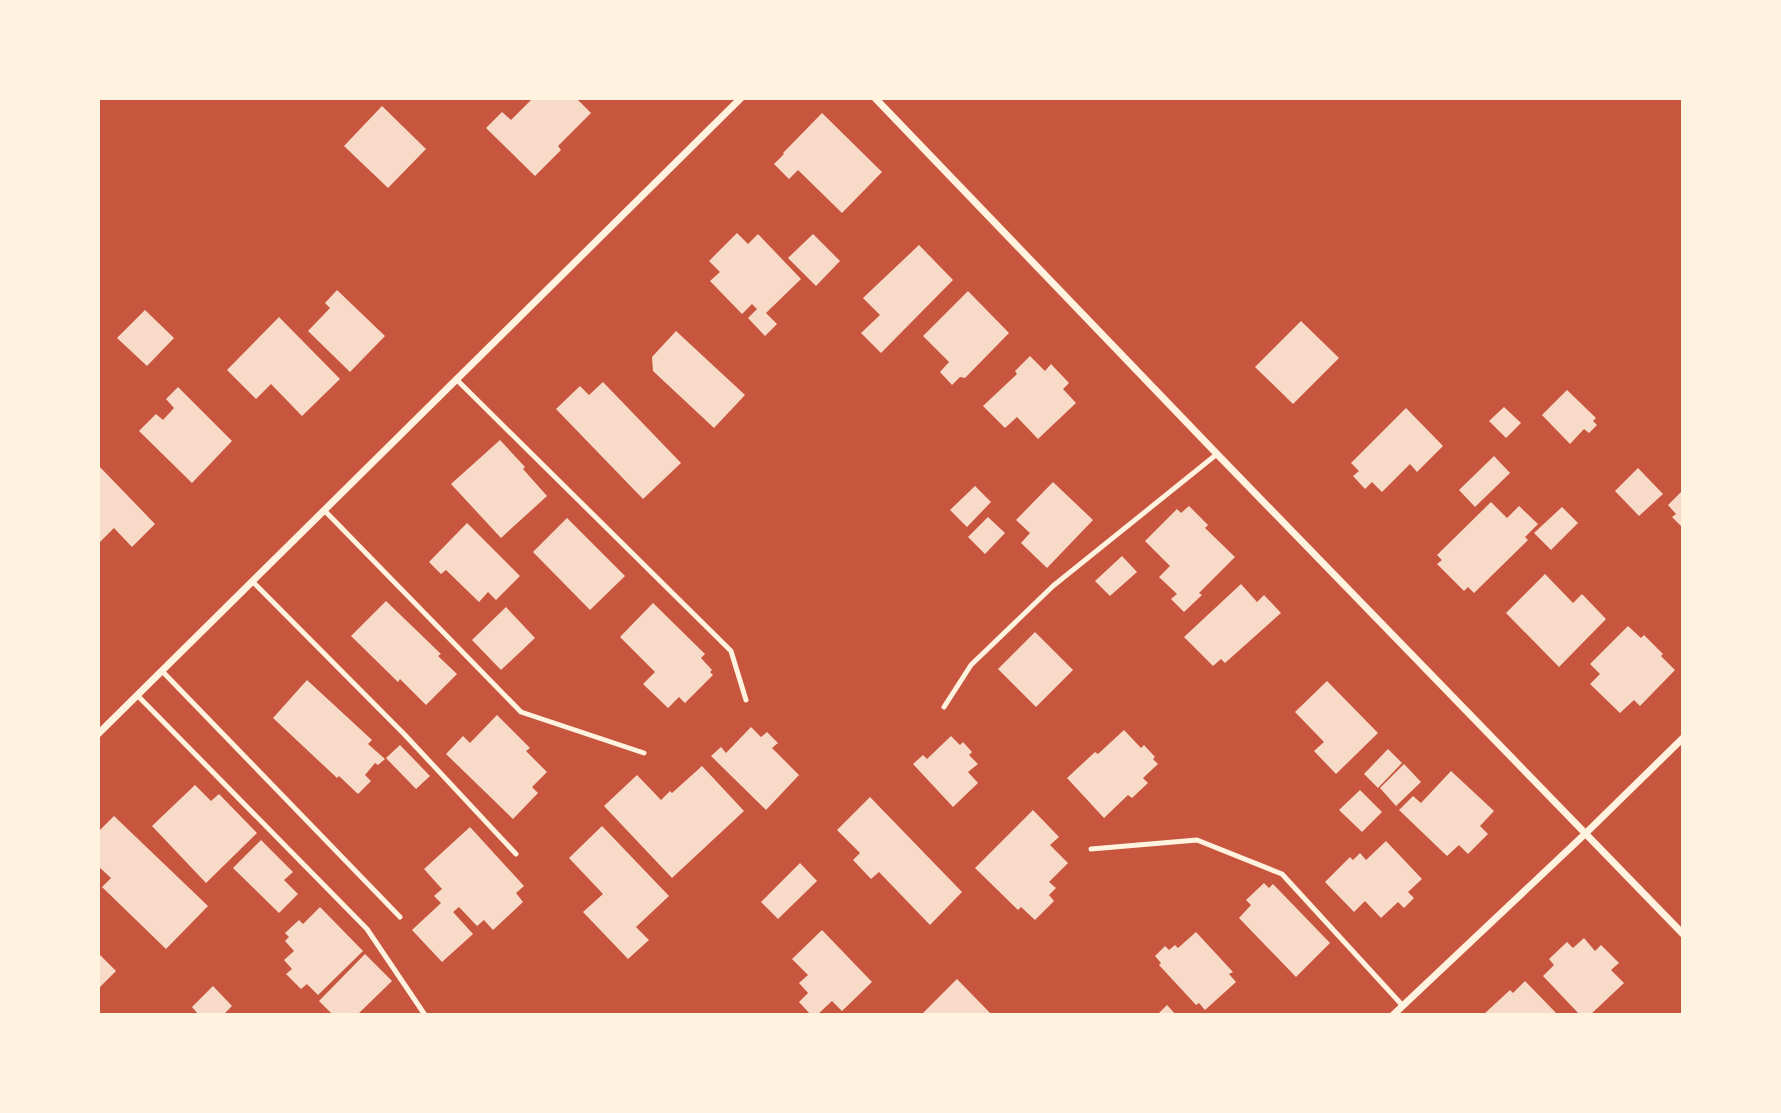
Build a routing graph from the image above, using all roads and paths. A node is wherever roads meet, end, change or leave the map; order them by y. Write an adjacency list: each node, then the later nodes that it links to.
1 (741, 98): 3 (street)
2 (875, 98): 4 (street)
3 (456, 379): 5 (street); 9 (lane)
4 (1217, 454): 10 (lane); 14 (street)
5 (324, 510): 6 (street); 13 (lane)
6 (252, 581): 7 (street); 16 (lane)
7 (162, 671): 8 (street); 17 (lane)
8 (137, 695): 11 (street); 20 (lane)
9 (746, 700)
10 (944, 707)
11 (98, 734)
12 (1683, 738): 14 (street)
13 (644, 753)
14 (1586, 833): 18 (street); 19 (street)
15 (1091, 849): 19 (lane)
16 (516, 854)
17 (400, 917)
18 (1683, 934)
19 (1403, 1006): 21 (street)
20 (425, 1015)
21 (1394, 1015)

